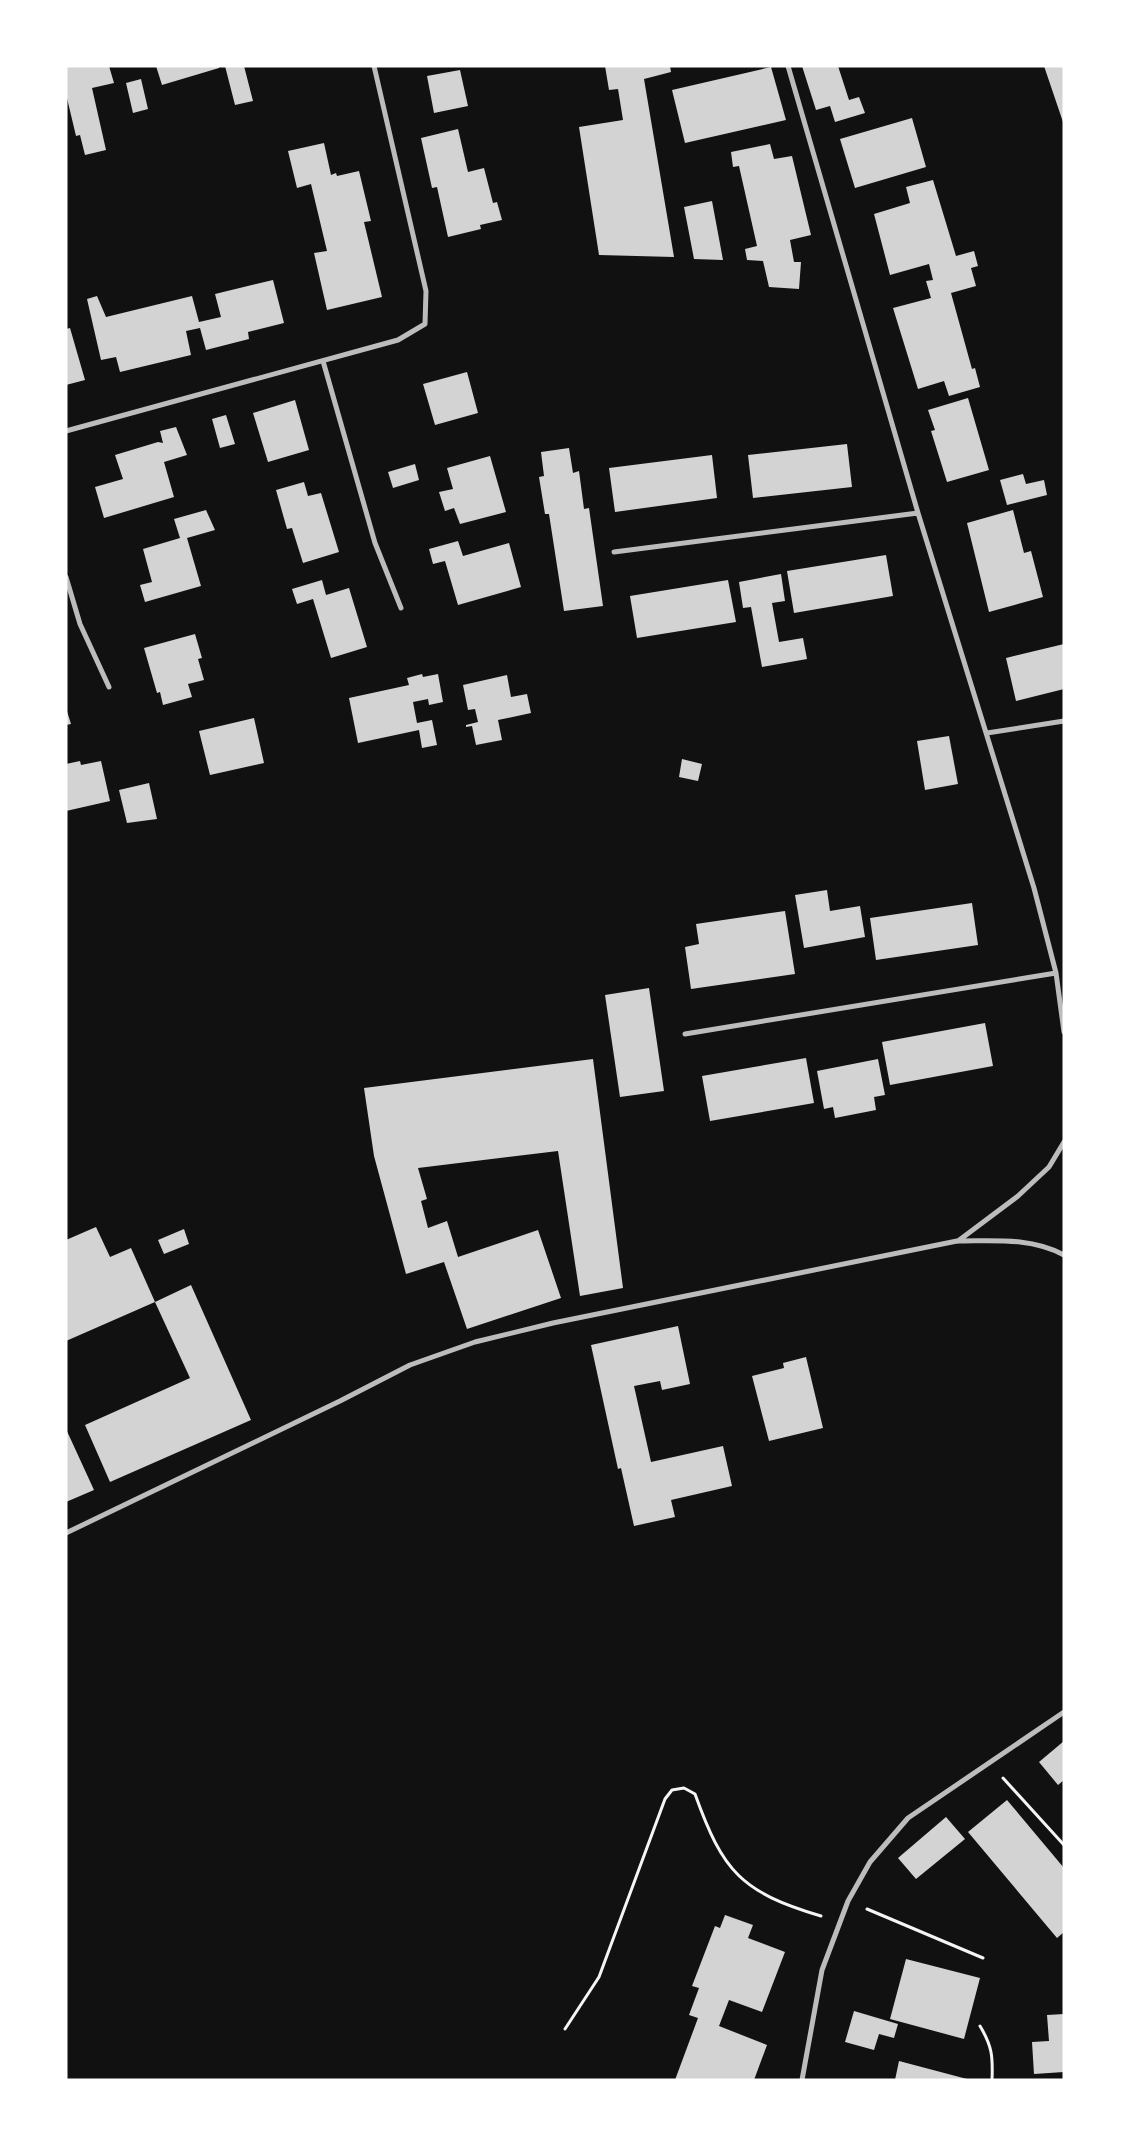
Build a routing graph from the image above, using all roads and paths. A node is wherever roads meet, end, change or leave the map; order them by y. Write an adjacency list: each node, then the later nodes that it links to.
1 (374, 66): 3 (street)
2 (788, 66): 5 (street)
3 (323, 361): 4 (street); 8 (street)
4 (66, 431)
5 (918, 513): 6 (street); 11 (street)
6 (614, 552)
7 (66, 577): 9 (street)
8 (401, 608)
9 (109, 687)
10 (1064, 721): 11 (street)
11 (987, 733): 12 (street)
12 (1056, 973): 13 (street); 14 (street)
13 (1064, 1032)
14 (686, 1034)
15 (1064, 1142): 16 (street)
16 (957, 1241): 17 (street); 18 (street)
17 (1064, 1255)
18 (66, 1532)
19 (1064, 1712): 20 (street)
20 (990, 1762): 21 (path); 22 (street)
21 (1064, 1845)
22 (848, 1901): 23 (street); 24 (path)
23 (840, 1922): 26 (path); 27 (street)
24 (983, 1958)
25 (980, 2026): 28 (path)
26 (565, 2029)
27 (802, 2080)
28 (992, 2080)

